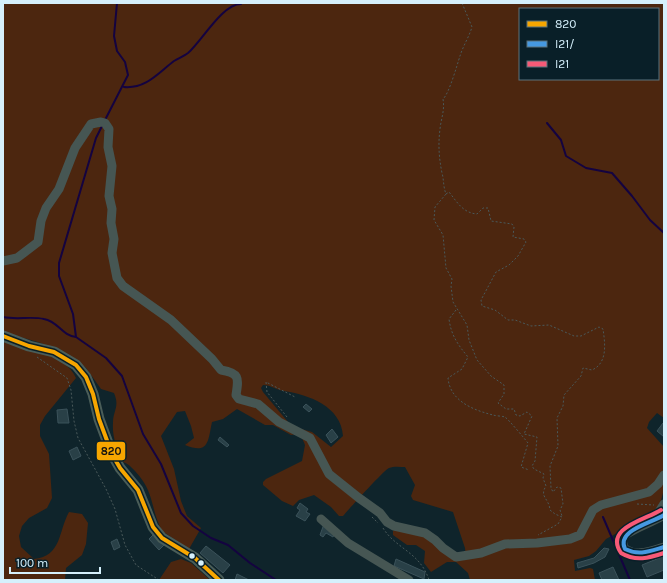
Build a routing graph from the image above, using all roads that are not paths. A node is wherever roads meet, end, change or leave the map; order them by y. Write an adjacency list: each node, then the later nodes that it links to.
1 (3, 260): 3 (street)
2 (3, 336): 9 (main road)
3 (664, 475)
4 (660, 504): 7 (street)
5 (664, 515): 7 (street)
6 (321, 519): 10 (street)
7 (646, 526): 8 (street)
8 (664, 547)
9 (219, 580)
10 (409, 580)

